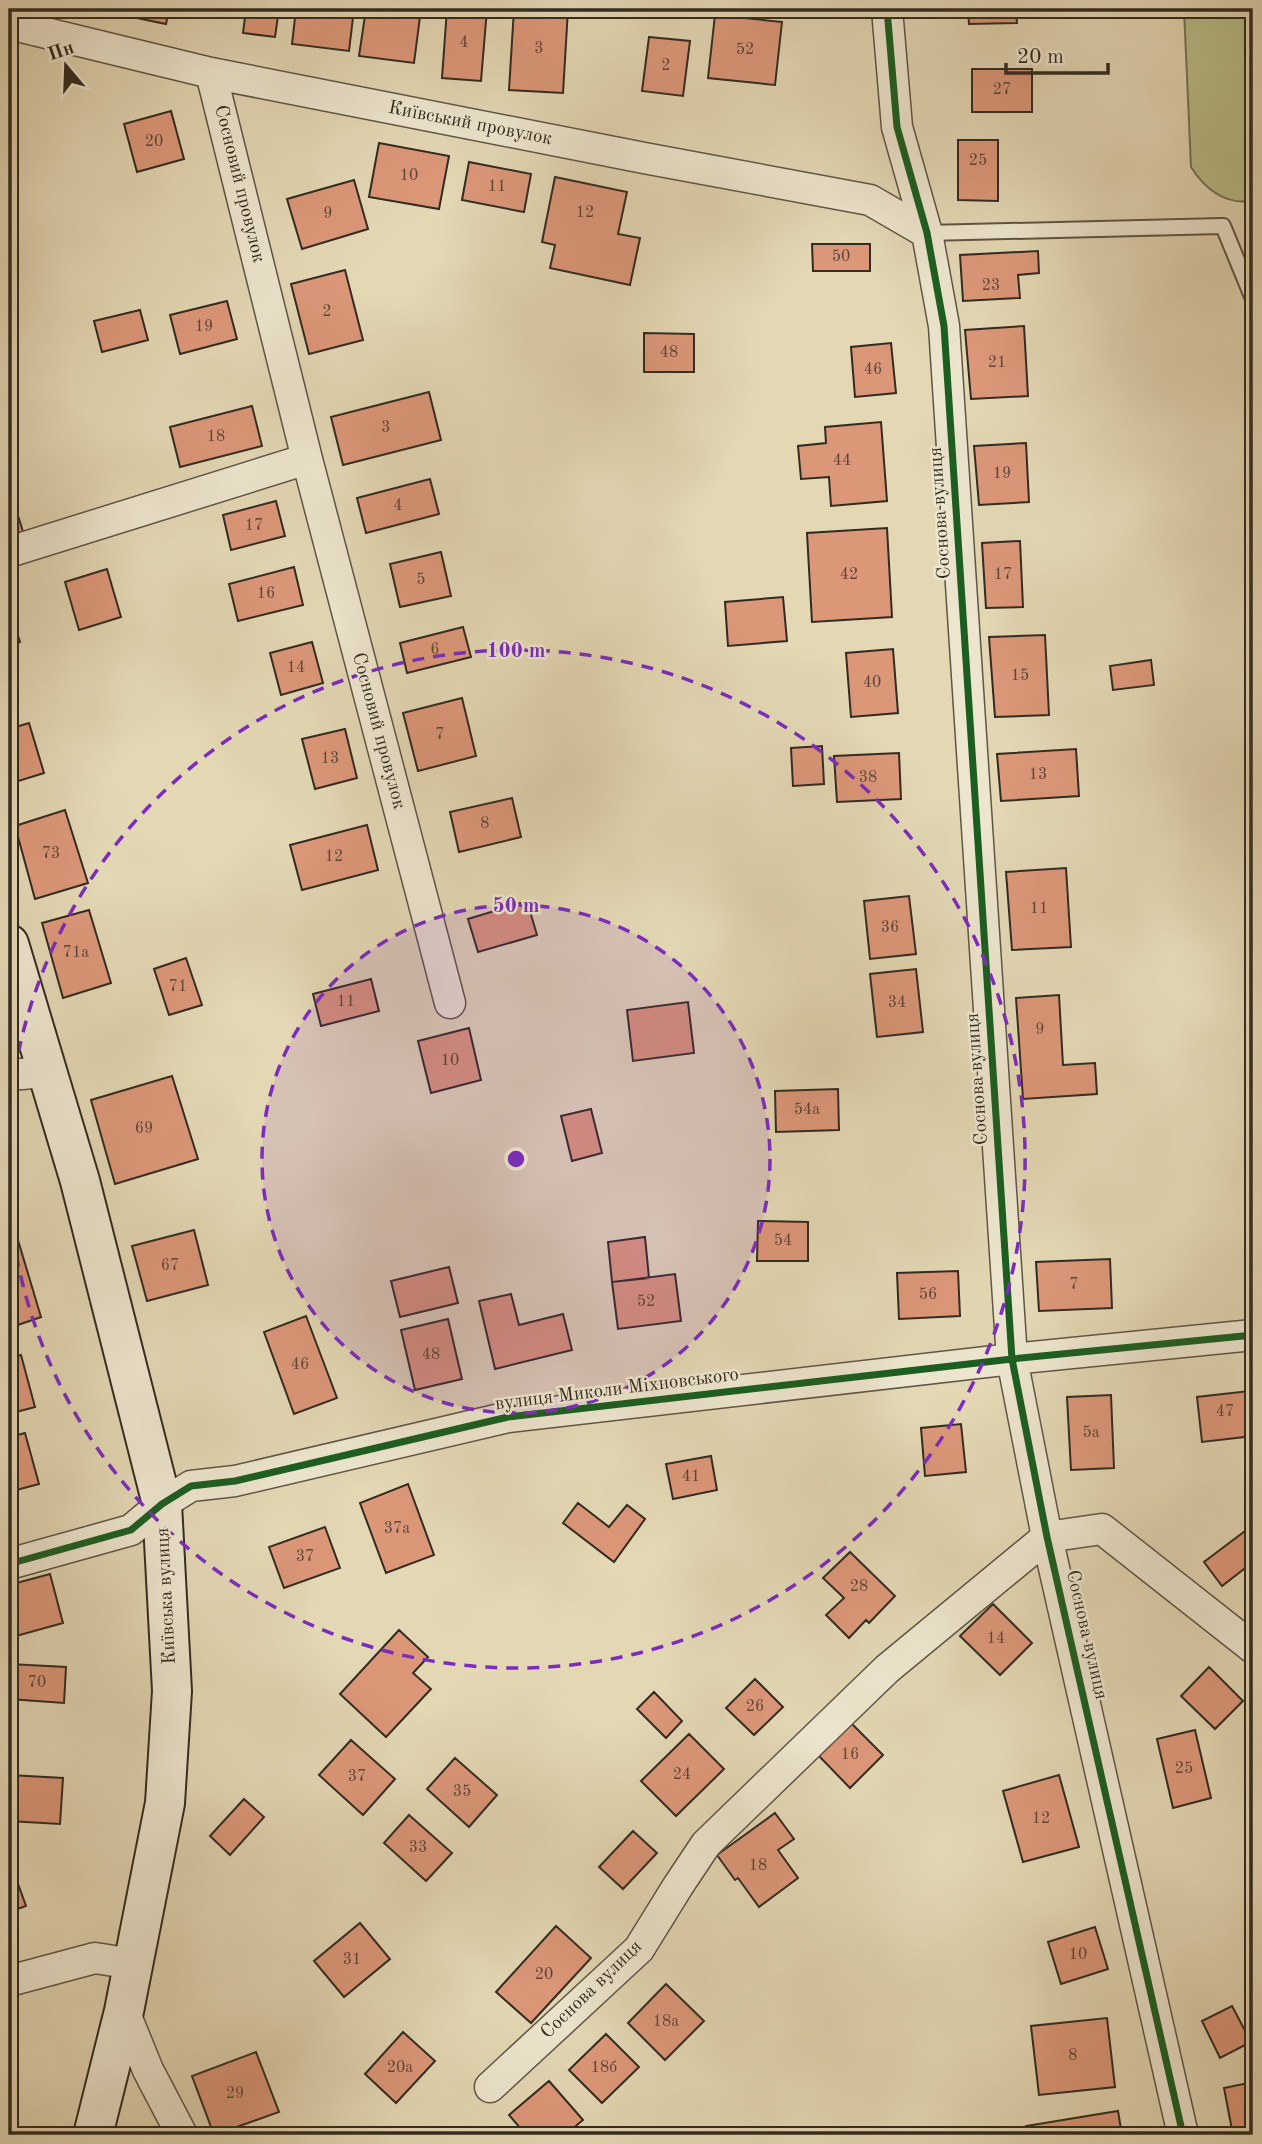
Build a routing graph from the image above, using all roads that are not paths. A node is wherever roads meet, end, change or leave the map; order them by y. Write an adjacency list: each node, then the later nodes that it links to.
1 (887, 9): 4 (street, Соснова вулиця)
2 (9, 24): 3 (street, Київський провулок)
3 (211, 73): 4 (street, Київський провулок); 6 (street, Сосновий провулок)
4 (927, 233): 5 (lane); 13 (street, Соснова вулиця)
5 (1253, 299)
6 (307, 458): 7 (street); 9 (street, Сосновий провулок)
7 (9, 552)
8 (9, 944): 10 (main road, Київська вулиця)
9 (450, 1003)
10 (46, 1072): 11 (street); 14 (main road, Київська вулиця)
11 (9, 1075)
12 (1253, 1335): 13 (street, вулиця Миколи Міхновського)
13 (1012, 1359): 14 (street, вулиця Миколи Міхновського); 15 (street, Соснова вулиця)
14 (162, 1504): 16 (street, вулиця Миколи Міхновського); 18 (main road, Київська вулиця)
15 (1047, 1537): 17 (street); 21 (street, Соснова вулиця); 24 (street, Соснова вулиця)
16 (9, 1564)
17 (1253, 1648)
18 (133, 1964): 19 (street); 20 (main road, Київська вулиця)
19 (9, 1981)
20 (124, 2011): 22 (main road, Київська вулиця); 23 (street)
21 (489, 2087)
22 (93, 2135)
23 (183, 2135)
24 (1183, 2135)

